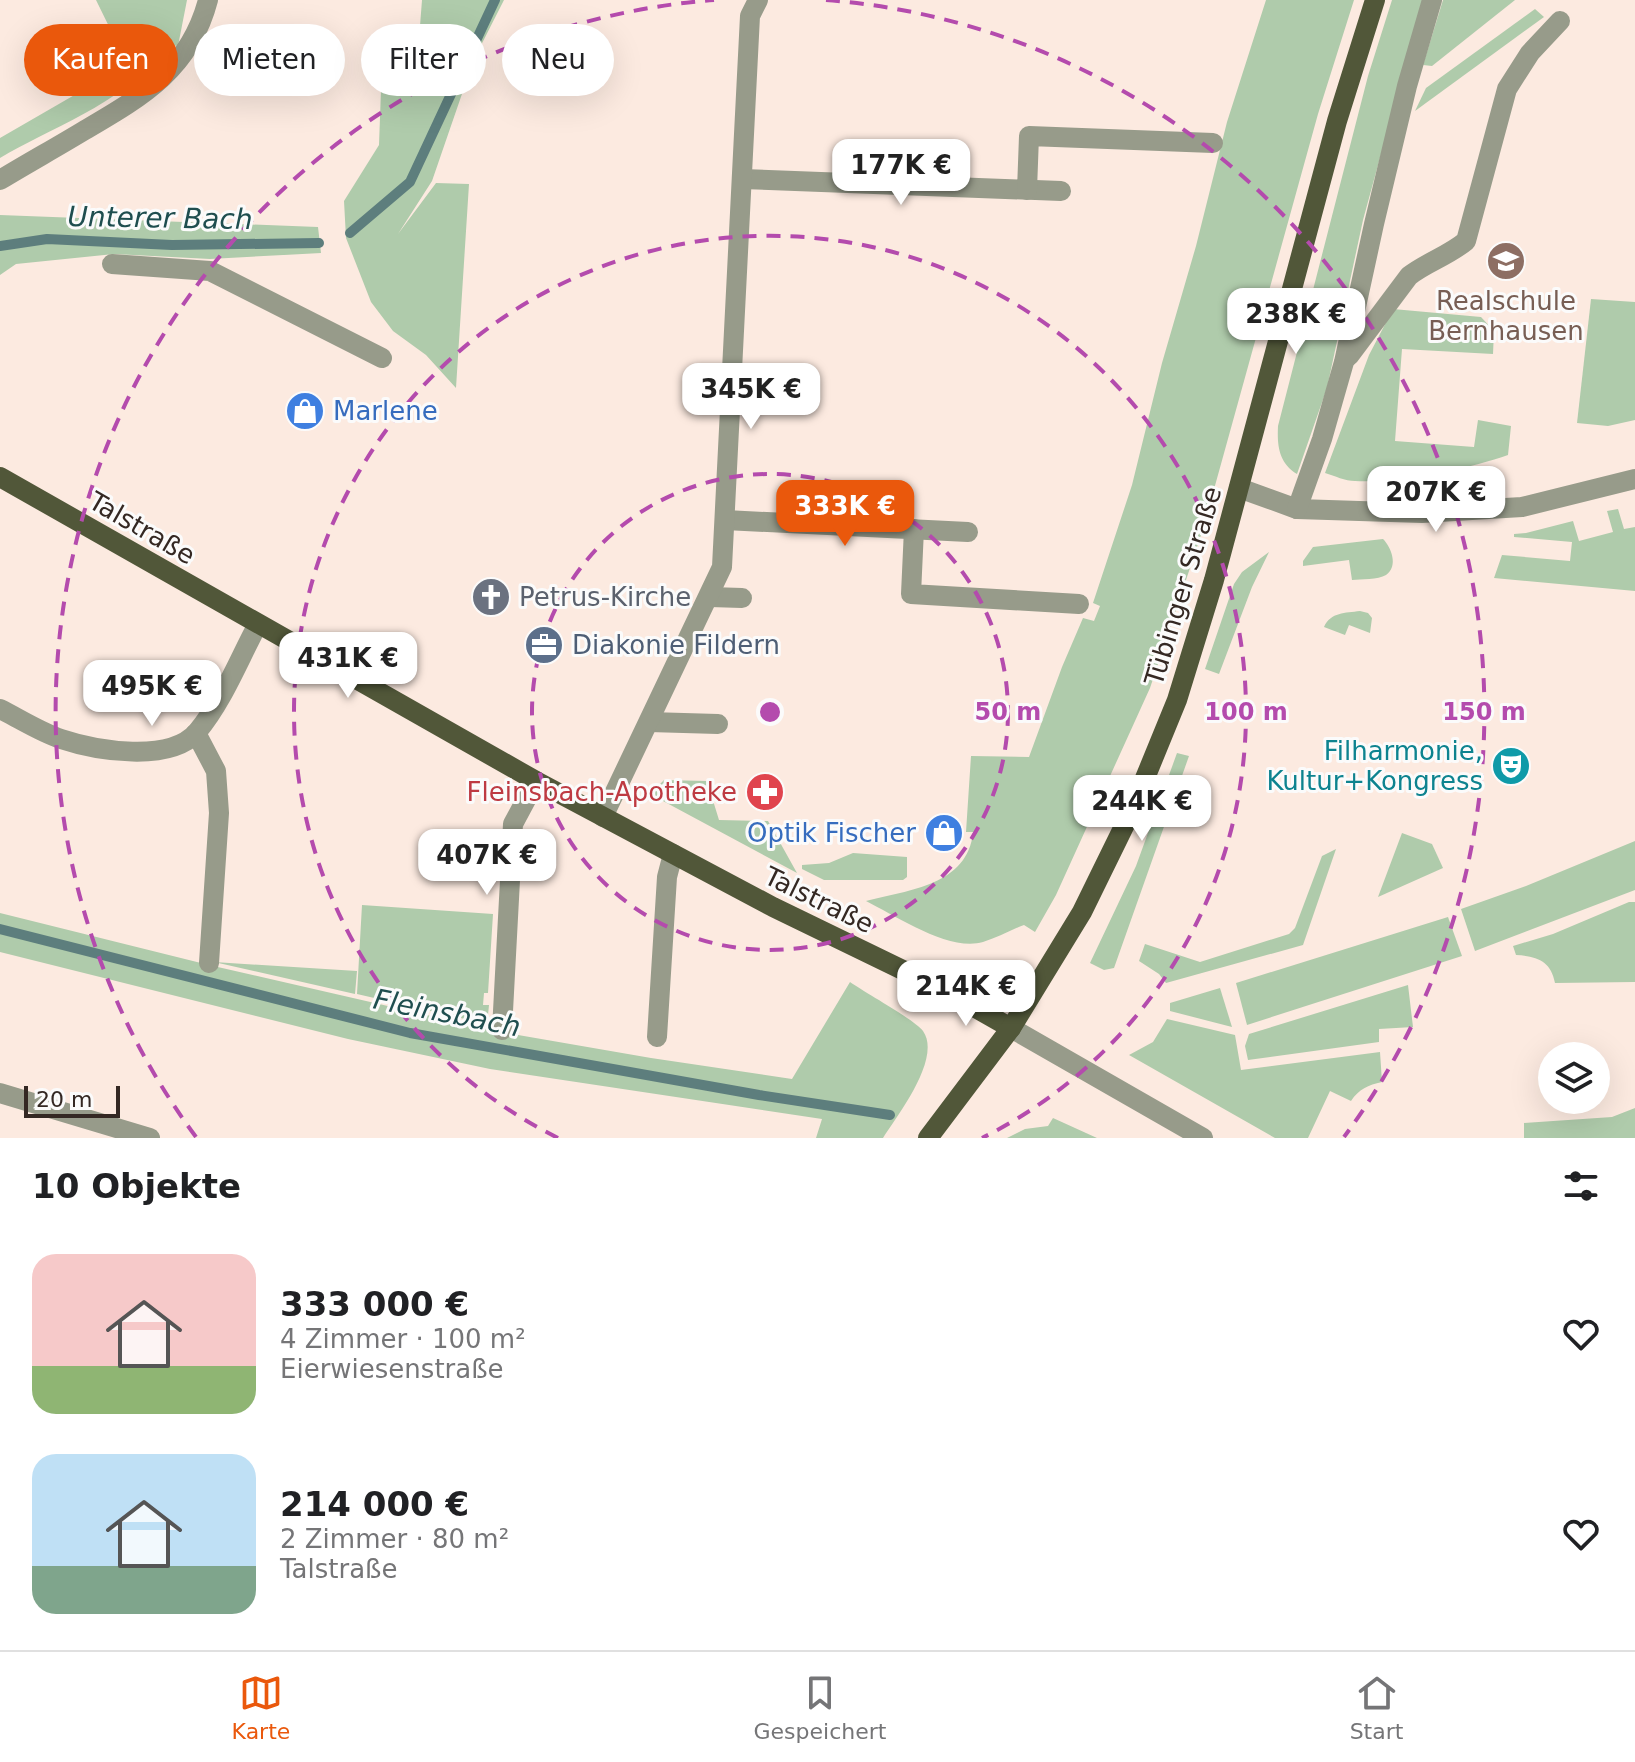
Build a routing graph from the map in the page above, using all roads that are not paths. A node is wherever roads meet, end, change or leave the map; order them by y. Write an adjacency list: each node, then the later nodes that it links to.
1 (208, 0): 8 (street)
2 (758, 0): 7 (street)
3 (1375, 0): 16 (main road, Tübinger Straße)
4 (1432, 0): 13 (street)
5 (1560, 21): 13 (street)
6 (1213, 143): 9 (street)
7 (742, 179): 9 (street); 18 (street)
8 (0, 180)
9 (1027, 190): 10 (street)
10 (1061, 191)
11 (112, 264): 12 (street)
12 (382, 358)
13 (1344, 362): 17 (street)
14 (0, 477): 24 (main road, Talstraße)
15 (1635, 479): 17 (street)
16 (1239, 488): 17 (street); 33 (main road, Tübinger Straße)
17 (1297, 509)
18 (725, 520): 19 (street); 21 (street)
19 (914, 529): 20 (street); 23 (street)
20 (968, 532)
21 (710, 597): 22 (street); 26 (street)
22 (742, 598)
23 (1079, 604)
24 (258, 624): 28 (street); 29 (main road, Talstraße)
25 (0, 709): 28 (street)
26 (649, 722): 27 (street); 30 (street)
27 (718, 724)
28 (196, 733): 32 (street)
29 (536, 781): 30 (main road, Talstraße); 34 (street)
30 (603, 817): 31 (main road, Talstraße)
31 (673, 854): 33 (main road, Talstraße); 35 (street)
32 (209, 963)
33 (1011, 1028): 38 (main road, Tübinger Straße); 39 (street, Talstraße)
34 (502, 1030)
35 (657, 1037)
36 (0, 1093): 37 (street)
37 (150, 1138)
38 (928, 1138)
39 (1203, 1138)

